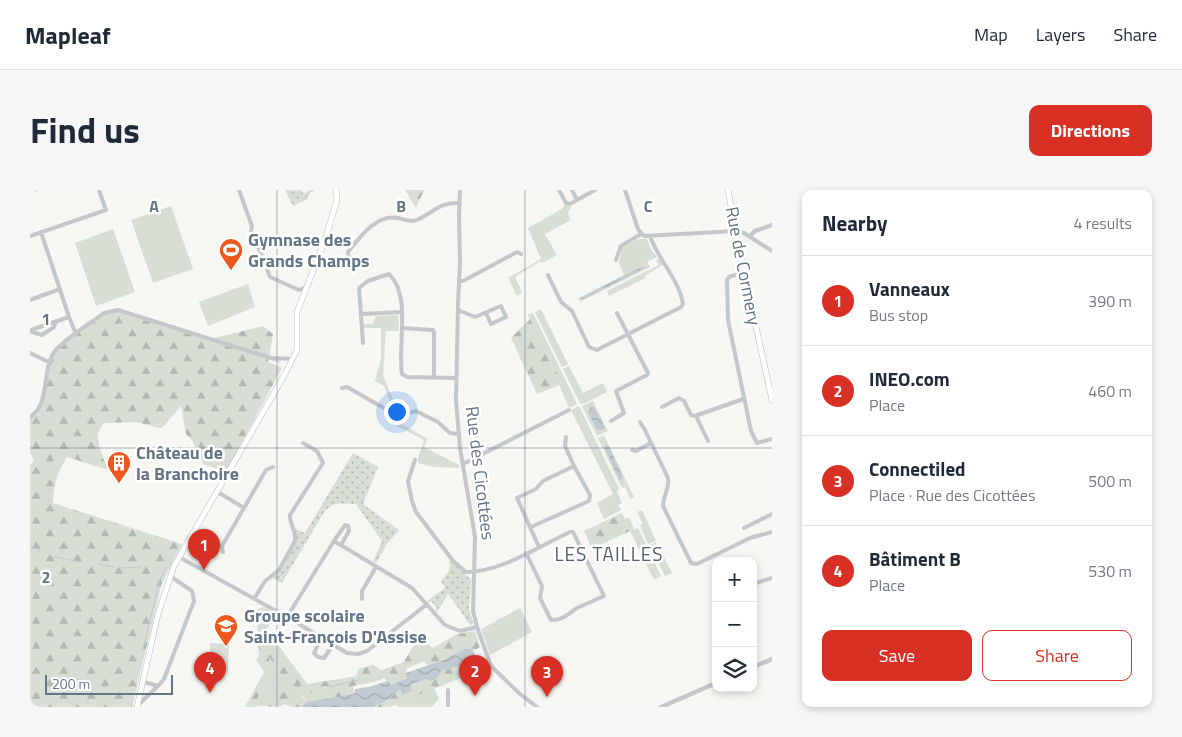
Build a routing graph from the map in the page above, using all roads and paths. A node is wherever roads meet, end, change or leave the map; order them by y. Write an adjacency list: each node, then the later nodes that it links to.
1 (35, 190): 11 (street)
2 (99, 190): 16 (street)
3 (240, 190): 28 (street)
4 (336, 190): 28 (main road)
5 (460, 190): 13 (street, Rue des Cicottées)
6 (559, 190): 12 (street)
7 (572, 190): 12 (street)
8 (595, 190): 12 (street)
9 (624, 190): 17 (street)
10 (728, 190): 15 (main road, Rue de Cormery)
11 (30, 192)
12 (577, 200)
13 (459, 203): 23 (street); 27 (street, Rue des Cicottées)
14 (772, 225): 20 (street)
15 (736, 231): 19 (street); 20 (street); 25 (main road, Rue de Cormery)
16 (40, 232): 18 (street); 29 (street)
17 (641, 234): 19 (street); 24 (street)
18 (30, 236)
19 (650, 236): 39 (street)
20 (750, 236): 21 (street)
21 (772, 250)
22 (521, 254): 27 (street)
23 (349, 259)
24 (616, 260)
25 (744, 272): 48 (street); 49 (main road, Rue de Cormery)
26 (548, 276): 39 (street)
27 (459, 281): 31 (street, Rue des Cicottées)
28 (306, 287): 43 (main road)
29 (60, 290): 30 (street); 36 (street)
30 (30, 300)
31 (458, 310): 33 (street); 46 (street, Rue des Cicottées)
32 (402, 312): 34 (street); 34 (street); 38 (street)
33 (486, 313): 33 (street)
34 (360, 314): 41 (street)
35 (617, 314): 39 (street)
36 (69, 317): 37 (street); 40 (street)
37 (56, 321): 37 (street)
38 (402, 328): 45 (street); 45 (street)
39 (627, 333): 54 (street)
40 (76, 334): 43 (street); 44 (street)
41 (363, 343)
42 (30, 353): 44 (street)
43 (292, 359): 67 (main road)
44 (50, 363): 52 (street)
45 (434, 378): 46 (street)
46 (456, 378): 56 (street, Rue des Cicottées)
47 (342, 388): 56 (street)
48 (743, 399): 53 (street); 58 (street)
49 (772, 400)
50 (662, 407): 53 (street)
51 (569, 410): 64 (street)
52 (31, 415)
53 (696, 416): 59 (street)
54 (611, 421)
55 (640, 422): 61 (street)
56 (458, 434): 64 (street, Rue des Cicottées)
57 (566, 438): 65 (street)
58 (772, 439)
59 (708, 441)
60 (303, 443): 84 (street)
61 (651, 444): 62 (street); 72 (street)
62 (632, 450)
63 (415, 460): 80 (street)
64 (463, 464): 80 (street, Rue des Cicottées)
65 (574, 466): 70 (street); 70 (street)
66 (272, 467): 68 (street)
67 (217, 492): 68 (street); 78 (main road)
68 (244, 508): 76 (street)
69 (772, 514): 71 (street)
70 (531, 527): 75 (street)
71 (744, 528)
72 (772, 532)
73 (334, 541): 74 (street); 74 (street); 87 (street)
74 (340, 545): 79 (street)
75 (539, 547): 77 (street); 77 (street)
76 (223, 552)
77 (526, 553): 80 (street)
78 (179, 557): 81 (main road); 84 (street)
79 (376, 567): 85 (street); 86 (street)
80 (475, 572): 88 (street, Rue des Cicottées)
81 (170, 576): 93 (main road); 95 (street)
82 (772, 578): 83 (street)
83 (757, 583)
84 (254, 599): 87 (street)
85 (362, 599)
86 (426, 605): 88 (street); 90 (street)
87 (287, 617): 89 (street)
88 (477, 627): 99 (street, Rue des Cicottées)
89 (321, 638): 90 (street); 90 (street)
90 (333, 645)
91 (772, 659): 92 (street)
92 (757, 665)
93 (144, 682): 95 (street); 97 (main road)
94 (712, 685): 100 (street)
95 (158, 686): 97 (street)
96 (448, 690): 98 (street)
97 (137, 707)
98 (448, 707)
99 (537, 707)
100 (662, 707)

